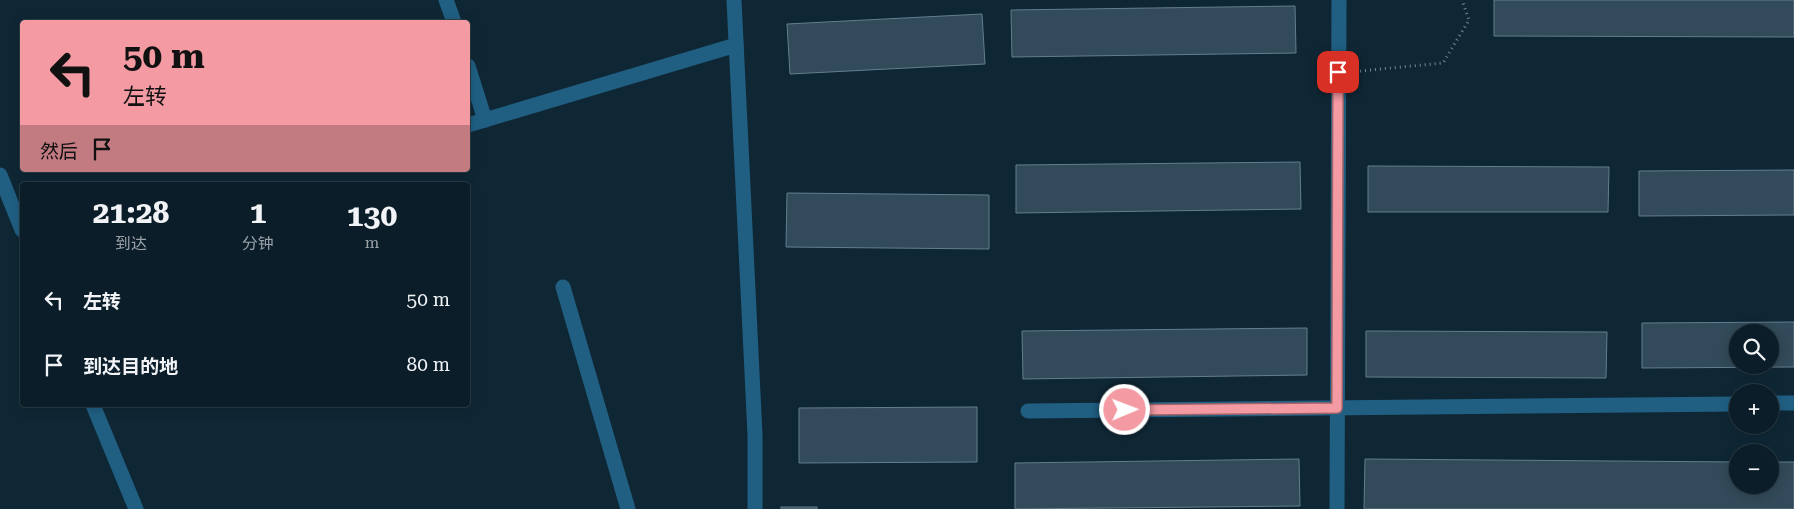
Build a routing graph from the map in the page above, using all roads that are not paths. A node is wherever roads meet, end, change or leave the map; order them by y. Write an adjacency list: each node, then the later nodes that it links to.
1 (446, 0): 4 (street)
2 (734, 0): 5 (street)
3 (1339, 0): 16 (street)
4 (453, 20)
5 (736, 45): 7 (street); 20 (street)
6 (470, 72): 7 (street)
7 (485, 120): 8 (street)
8 (470, 125)
9 (0, 175): 10 (street)
10 (20, 225)
11 (563, 287): 19 (street)
12 (1779, 403): 13 (street)
13 (1794, 403)
14 (1729, 404): 16 (street)
15 (95, 407): 18 (street)
16 (1337, 408): 17 (street); 21 (street)
17 (1028, 412)
18 (136, 509)
19 (628, 509)
20 (755, 509)
21 (1337, 509)

